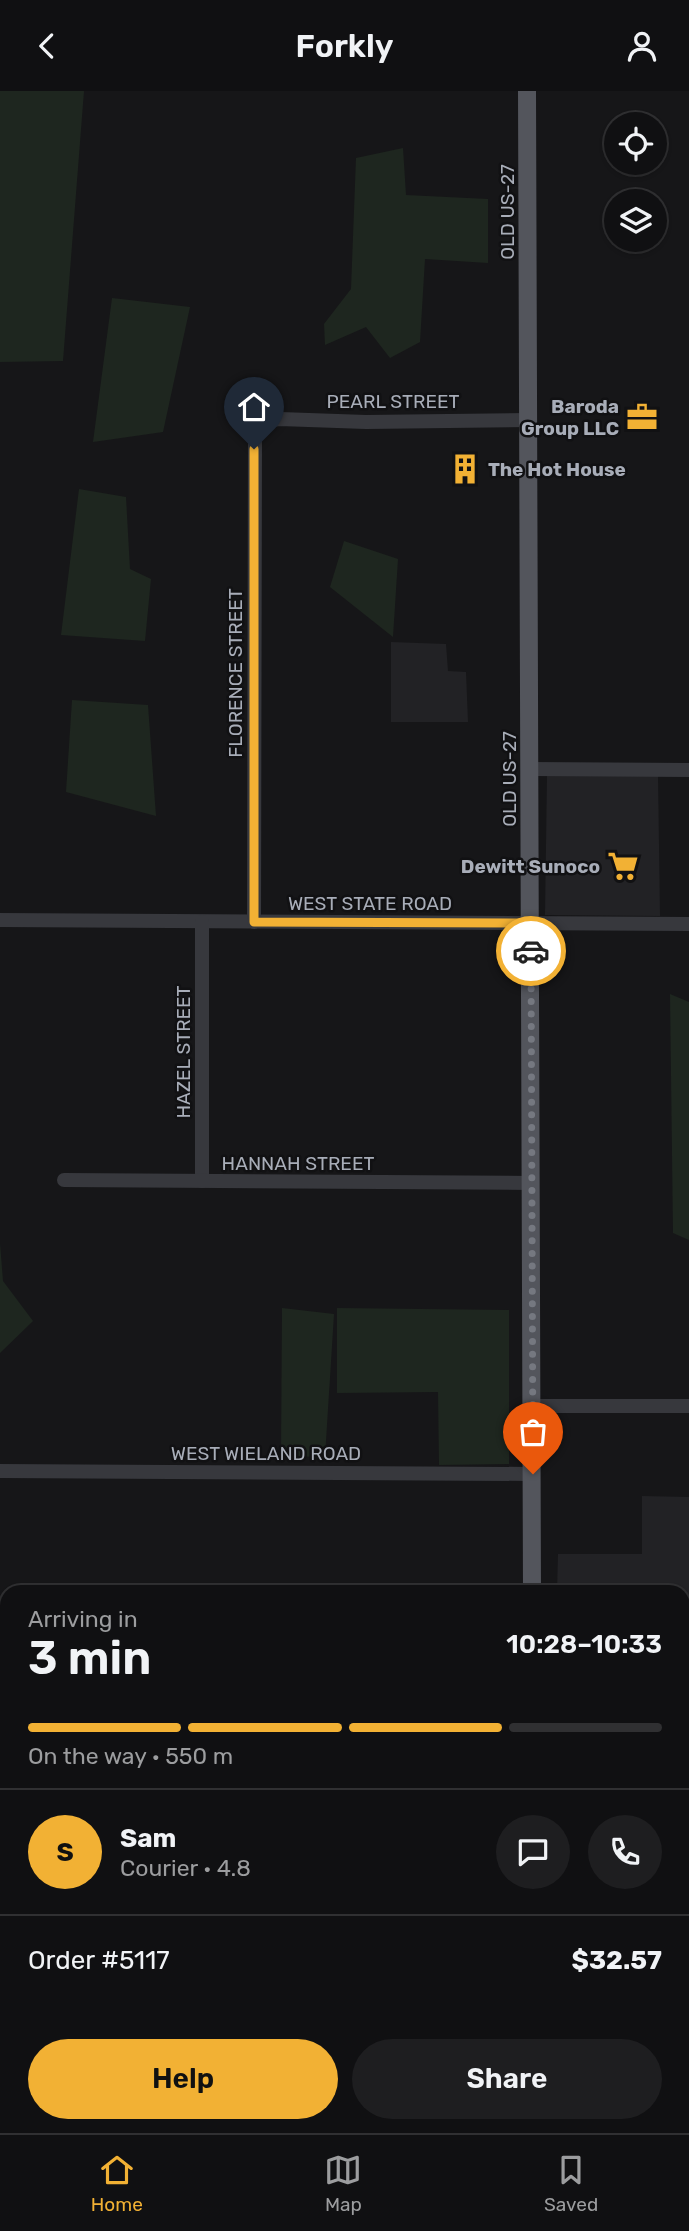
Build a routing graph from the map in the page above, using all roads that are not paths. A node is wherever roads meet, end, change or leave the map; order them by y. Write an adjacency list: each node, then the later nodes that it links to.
1 (527, 91): 2 (main road, OLD US-27)
2 (528, 420): 3 (street, PEARL STREET); 4 (main road, OLD US-27)
3 (259, 426): 8 (street, FLORENCE STREET)
4 (530, 769): 5 (street); 9 (main road, OLD US-27)
5 (689, 769)
6 (0, 921): 7 (street, WEST STATE ROAD)
7 (202, 922): 8 (street, WEST STATE ROAD); 12 (street, HAZEL STREET)
8 (254, 922): 9 (street, WEST STATE ROAD)
9 (530, 923): 10 (street, WEST STATE ROAD); 13 (main road, OLD US-27)
10 (689, 924)
11 (64, 1181): 12 (street, HANNAH STREET)
12 (202, 1181): 13 (street, HANNAH STREET)
13 (532, 1183): 14 (main road, OLD US-27)
14 (533, 1406): 15 (street); 17 (main road, OLD US-27)
15 (689, 1406)
16 (0, 1471): 17 (street, WEST WIELAND ROAD)
17 (533, 1474): 18 (main road, OLD US-27)
18 (532, 1585)

